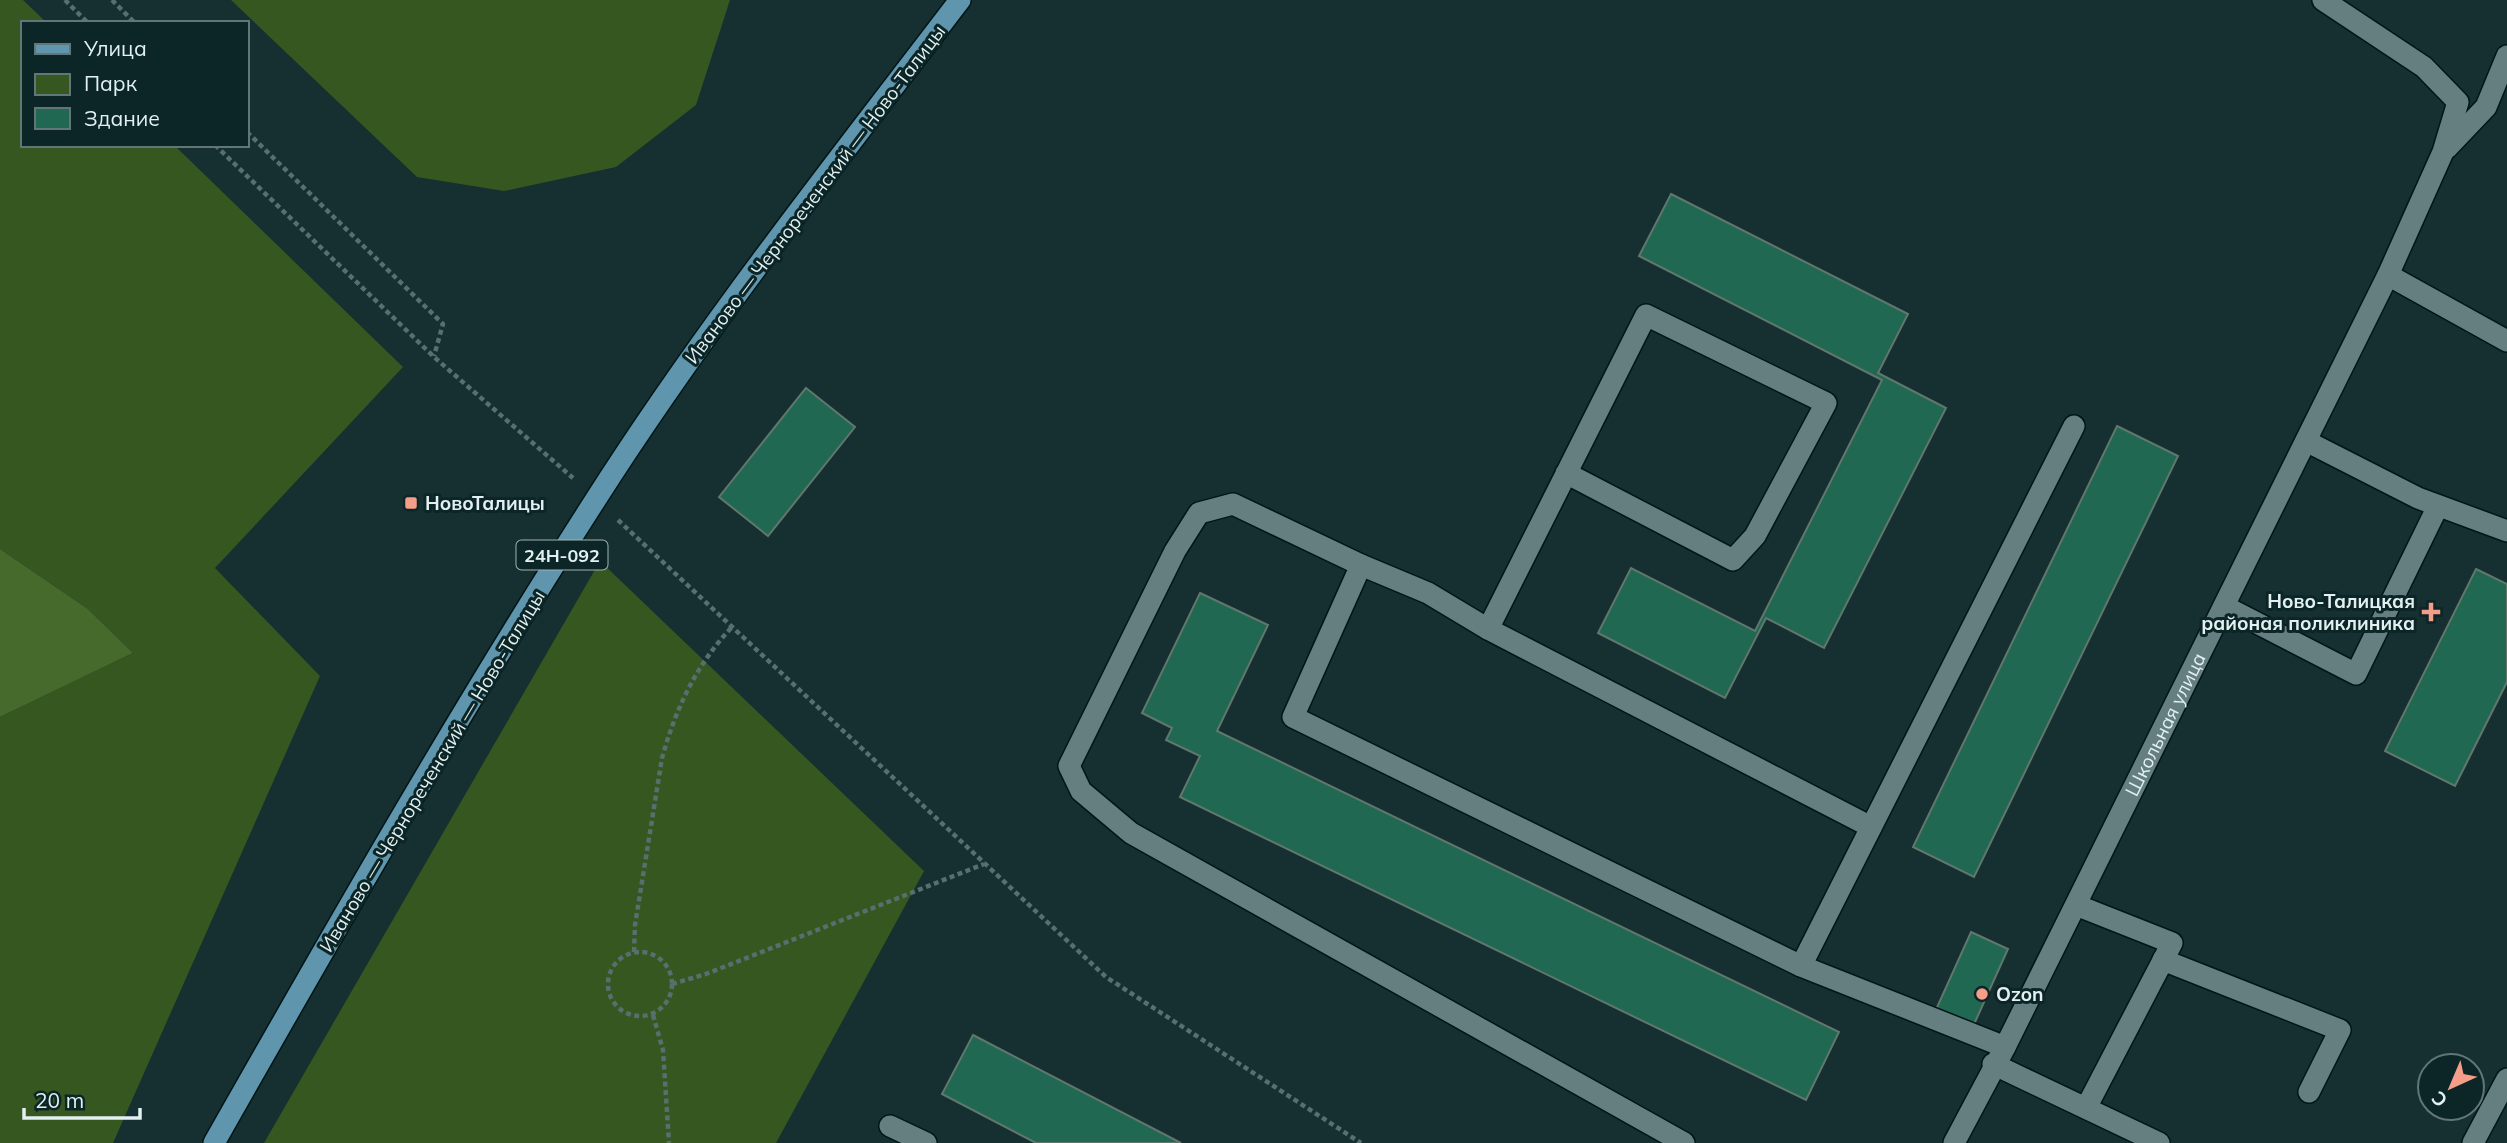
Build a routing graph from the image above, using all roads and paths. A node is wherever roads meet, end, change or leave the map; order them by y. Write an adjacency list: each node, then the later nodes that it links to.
1 (65, 0): 5 (path)
2 (111, 0): 6 (path)
3 (960, 0): 17 (main road, Иваново — Чернореченский — Ново-Талицы / 24Н-092)
4 (2323, 0): 10 (street)
5 (86, 21)
6 (133, 21)
7 (2507, 56): 10 (street)
8 (248, 133): 13 (path)
9 (217, 147): 13 (path)
10 (2444, 152): 11 (street, Школьная улица)
11 (2388, 275): 12 (street); 15 (street, Школьная улица)
12 (2507, 341)
13 (434, 357): 17 (path)
14 (2074, 426): 24 (street)
15 (2306, 441): 18 (street); 21 (street, Школьная улица)
16 (1566, 474): 16 (street); 23 (street)
17 (596, 498): 22 (path); 37 (main road, Иваново — Чернореченский — Ново-Талицы / 24Н-092)
18 (2438, 506): 19 (street); 21 (street)
19 (2507, 531)
20 (1361, 565): 23 (street); 29 (street); 41 (street)
21 (2224, 606): 26 (street, Школьная улица)
22 (732, 627): 25 (path); 27 (path)
23 (1488, 629): 24 (street)
24 (1871, 827): 29 (street)
25 (984, 864): 30 (path); 40 (path)
26 (2076, 905): 28 (street); 32 (street, Школьная улица)
27 (634, 952): 30 (path); 31 (path)
28 (2163, 960): 34 (street); 35 (street)
29 (1801, 966): 32 (street)
30 (672, 984): 31 (path)
31 (653, 1015): 38 (path)
32 (1999, 1056): 35 (street); 42 (street, Школьная улица)
33 (2507, 1079): 44 (street)
34 (2309, 1092)
35 (2086, 1108): 43 (street)
36 (890, 1126): 39 (street)
37 (214, 1143)
38 (669, 1143)
39 (926, 1143)
40 (1361, 1143)
41 (1684, 1143)
42 (1954, 1143)
43 (2159, 1143)
44 (2473, 1143)

